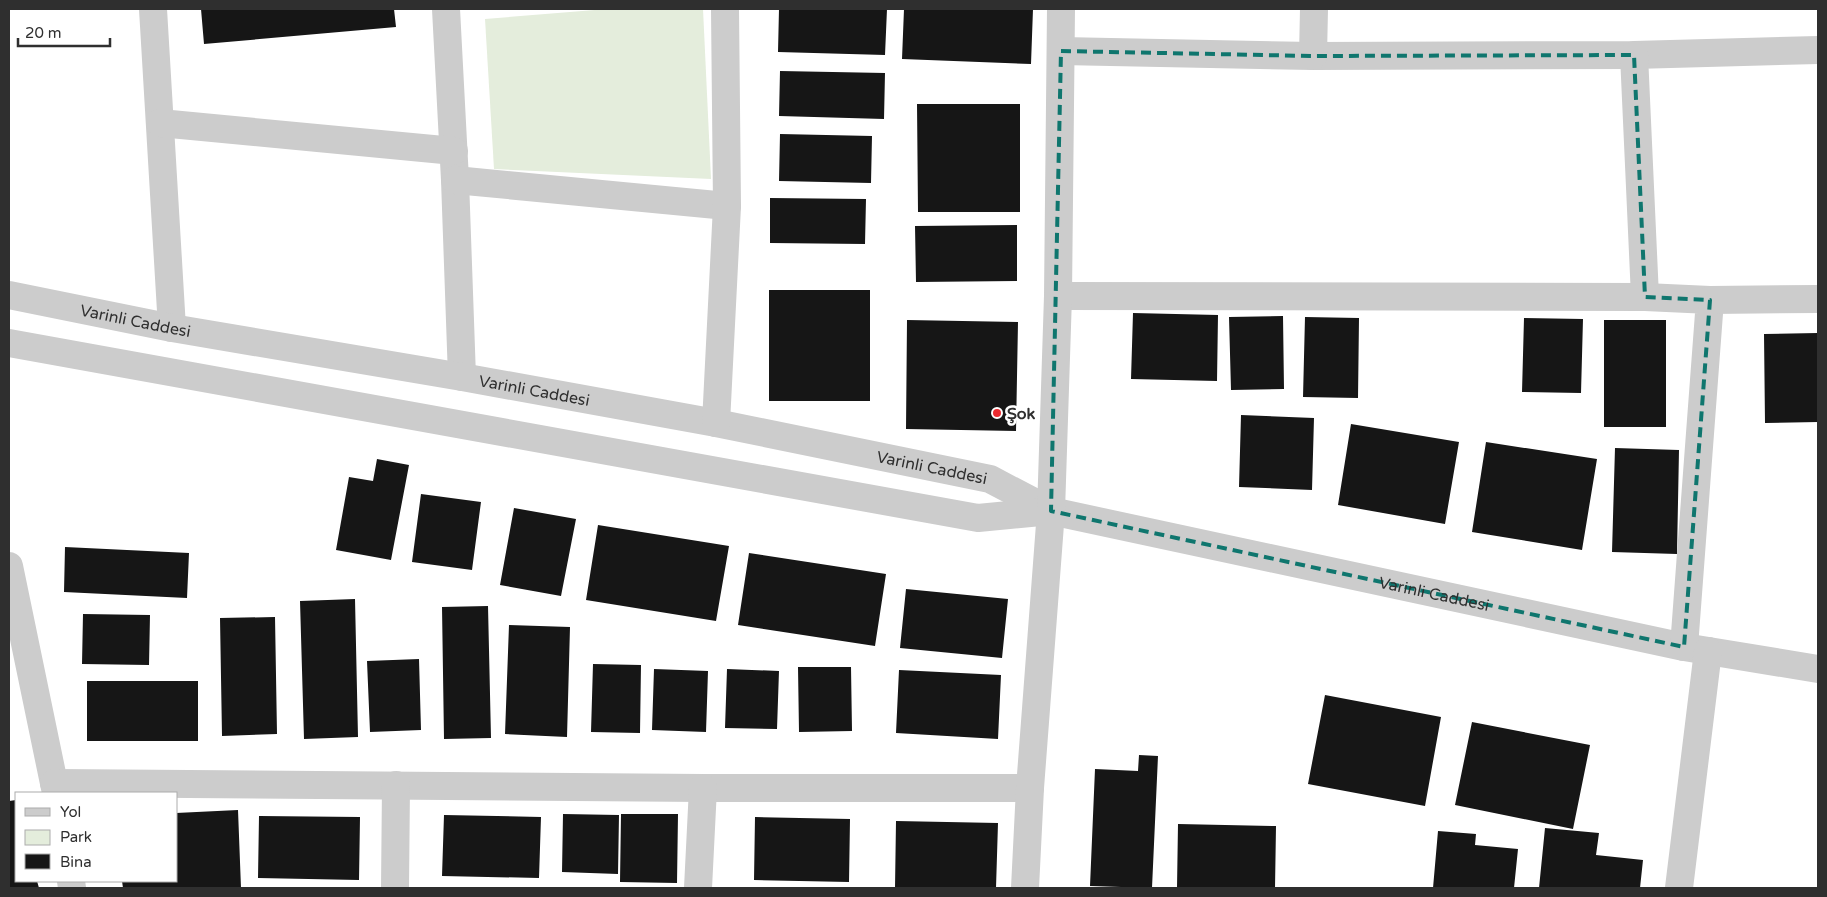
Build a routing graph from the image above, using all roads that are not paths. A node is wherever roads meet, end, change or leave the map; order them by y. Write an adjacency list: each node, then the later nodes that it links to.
1 (153, 9): 10 (street)
2 (446, 9): 11 (street)
3 (724, 9): 13 (street)
4 (1061, 9): 7 (street)
5 (1314, 9): 9 (street)
6 (1818, 50): 8 (street)
7 (1061, 51): 9 (street); 15 (street)
8 (1634, 55): 9 (street); 16 (street)
9 (1313, 56)
10 (160, 123): 11 (street); 19 (street)
11 (454, 151): 12 (street)
12 (455, 180): 13 (street); 21 (street)
13 (727, 206): 22 (street)
14 (9, 296): 19 (street, Varinli Caddesi)
15 (1058, 296): 16 (street); 23 (street)
16 (1645, 297): 18 (street)
17 (1818, 299): 18 (street)
18 (1710, 300): 25 (street)
19 (172, 328): 21 (street, Varinli Caddesi)
20 (9, 343): 23 (street, Varinli Caddesi)
21 (462, 377): 22 (street, Varinli Caddesi)
22 (716, 423): 23 (street, Varinli Caddesi)
23 (1051, 511): 25 (street, Varinli Caddesi); 30 (street)
24 (9, 566): 28 (street)
25 (1696, 649): 26 (street, Varinli Caddesi); 34 (street)
26 (1818, 669)
27 (396, 785): 28 (street); 29 (street); 31 (street)
28 (55, 788)
29 (703, 788): 30 (street); 32 (street)
30 (1030, 788): 33 (street)
31 (395, 888)
32 (698, 888)
33 (1025, 888)
34 (1679, 888)

